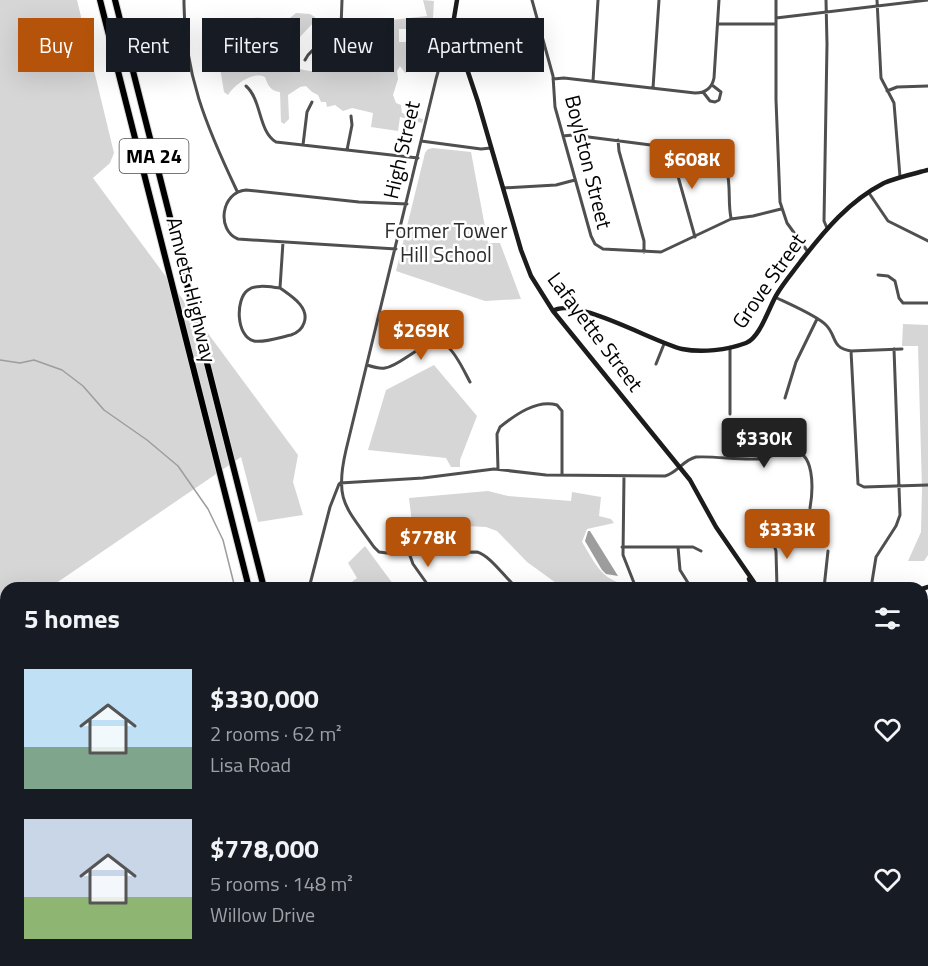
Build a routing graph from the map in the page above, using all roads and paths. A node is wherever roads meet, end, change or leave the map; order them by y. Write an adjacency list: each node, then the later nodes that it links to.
1 (100, 0): 90 (highway, Amvets Highway / MA 24)
2 (115, 0): 91 (highway, Amvets Highway / MA 24)
3 (184, 0): 47 (street)
4 (342, 0): 22 (street)
5 (457, 0): 15 (main road, High Street)
6 (532, 0): 25 (street, Boylston Street)
7 (598, 0): 26 (street)
8 (659, 0): 30 (street)
9 (719, 0): 20 (street)
10 (776, 0): 19 (street)
11 (826, 0): 16 (street)
12 (878, 0): 14 (street)
13 (927, 0): 14 (street)
14 (878, 6): 16 (street); 31 (street)
15 (455, 14): 17 (street, High Street); 18 (main road, Lafayette Street)
16 (826, 14): 19 (street); 52 (street)
17 (454, 18)
18 (455, 18)
19 (776, 18): 21 (street)
20 (718, 24): 21 (street); 27 (street)
21 (776, 24): 50 (street)
22 (305, 60)
23 (438, 72): 37 (street, High Street)
24 (467, 72): 40 (main road, Lafayette Street)
25 (553, 79): 26 (street); 35 (street, Boylston Street)
26 (593, 81): 30 (street)
27 (712, 85): 32 (street); 32 (street)
28 (246, 86): 38 (street)
29 (928, 86): 31 (street)
30 (653, 88): 32 (street)
31 (887, 91): 44 (street)
32 (704, 92)
33 (312, 102): 38 (street)
34 (351, 116): 41 (street)
35 (563, 136): 36 (street); 45 (street, Boylston Street)
36 (618, 140): 39 (street); 57 (street)
37 (421, 141): 40 (street); 42 (street, High Street)
38 (303, 145): 41 (street)
39 (671, 146): 51 (street); 53 (street)
40 (491, 148): 46 (main road, Lafayette Street)
41 (347, 150): 42 (street)
42 (418, 158): 49 (street, High Street)
43 (928, 170): 44 (main road, Grove Street)
44 (900, 177): 48 (main road, Grove Street)
45 (575, 180): 46 (street); 57 (street, Boylston Street)
46 (503, 188): 63 (main road, Lafayette Street)
47 (237, 191): 49 (street); 55 (street)
48 (869, 193): 52 (main road, Grove Street); 54 (street)
49 (407, 204): 56 (street, High Street)
50 (781, 209): 51 (street, Boylston Street); 58 (street)
51 (731, 219): 53 (street, Boylston Street)
52 (827, 228): 58 (main road, Grove Street)
53 (695, 237): 57 (street, Boylston Street)
54 (928, 241)
55 (283, 242): 56 (street); 60 (street)
56 (396, 249): 71 (street, High Street)
57 (644, 252)
58 (808, 252): 61 (main road, Grove Street)
59 (878, 275): 62 (street)
60 (280, 288): 60 (street)
61 (775, 297): 64 (street); 66 (main road, Grove Street)
62 (928, 303)
63 (553, 311): 65 (main road, Grove Street); 75 (main road, Lafayette Street)
64 (817, 319): 69 (street); 73 (street)
65 (664, 343): 66 (main road, Grove Street); 70 (street)
66 (730, 347): 74 (street)
67 (894, 349): 68 (street); 69 (street); 80 (street)
68 (902, 349)
69 (851, 351): 80 (street)
70 (656, 364)
71 (367, 365): 72 (street); 79 (street, High Street)
72 (470, 382)
73 (785, 398)
74 (730, 414)
75 (680, 467): 78 (street); 82 (street); 89 (main road, Lafayette Street)
76 (498, 469): 77 (street); 77 (street); 79 (street)
77 (562, 475): 78 (street)
78 (624, 476): 84 (street)
79 (340, 483): 88 (street); 92 (street, High Street)
80 (899, 485): 81 (street); 101 (street)
81 (928, 485)
82 (810, 508)
83 (771, 540): 99 (street)
84 (622, 547): 85 (street); 95 (street)
85 (678, 547): 87 (street); 96 (street)
86 (828, 551): 100 (street)
87 (701, 552)
88 (409, 553): 93 (street); 94 (street)
89 (747, 574): 97 (main road, Lafayette Street); 98 (main road, Lafayette Street)
90 (247, 582)
91 (262, 582)
92 (311, 582)
93 (426, 582)
94 (511, 582)
95 (633, 582)
96 (688, 582)
97 (750, 582)
98 (753, 582)
99 (777, 582)
100 (825, 582)
101 (872, 582)

